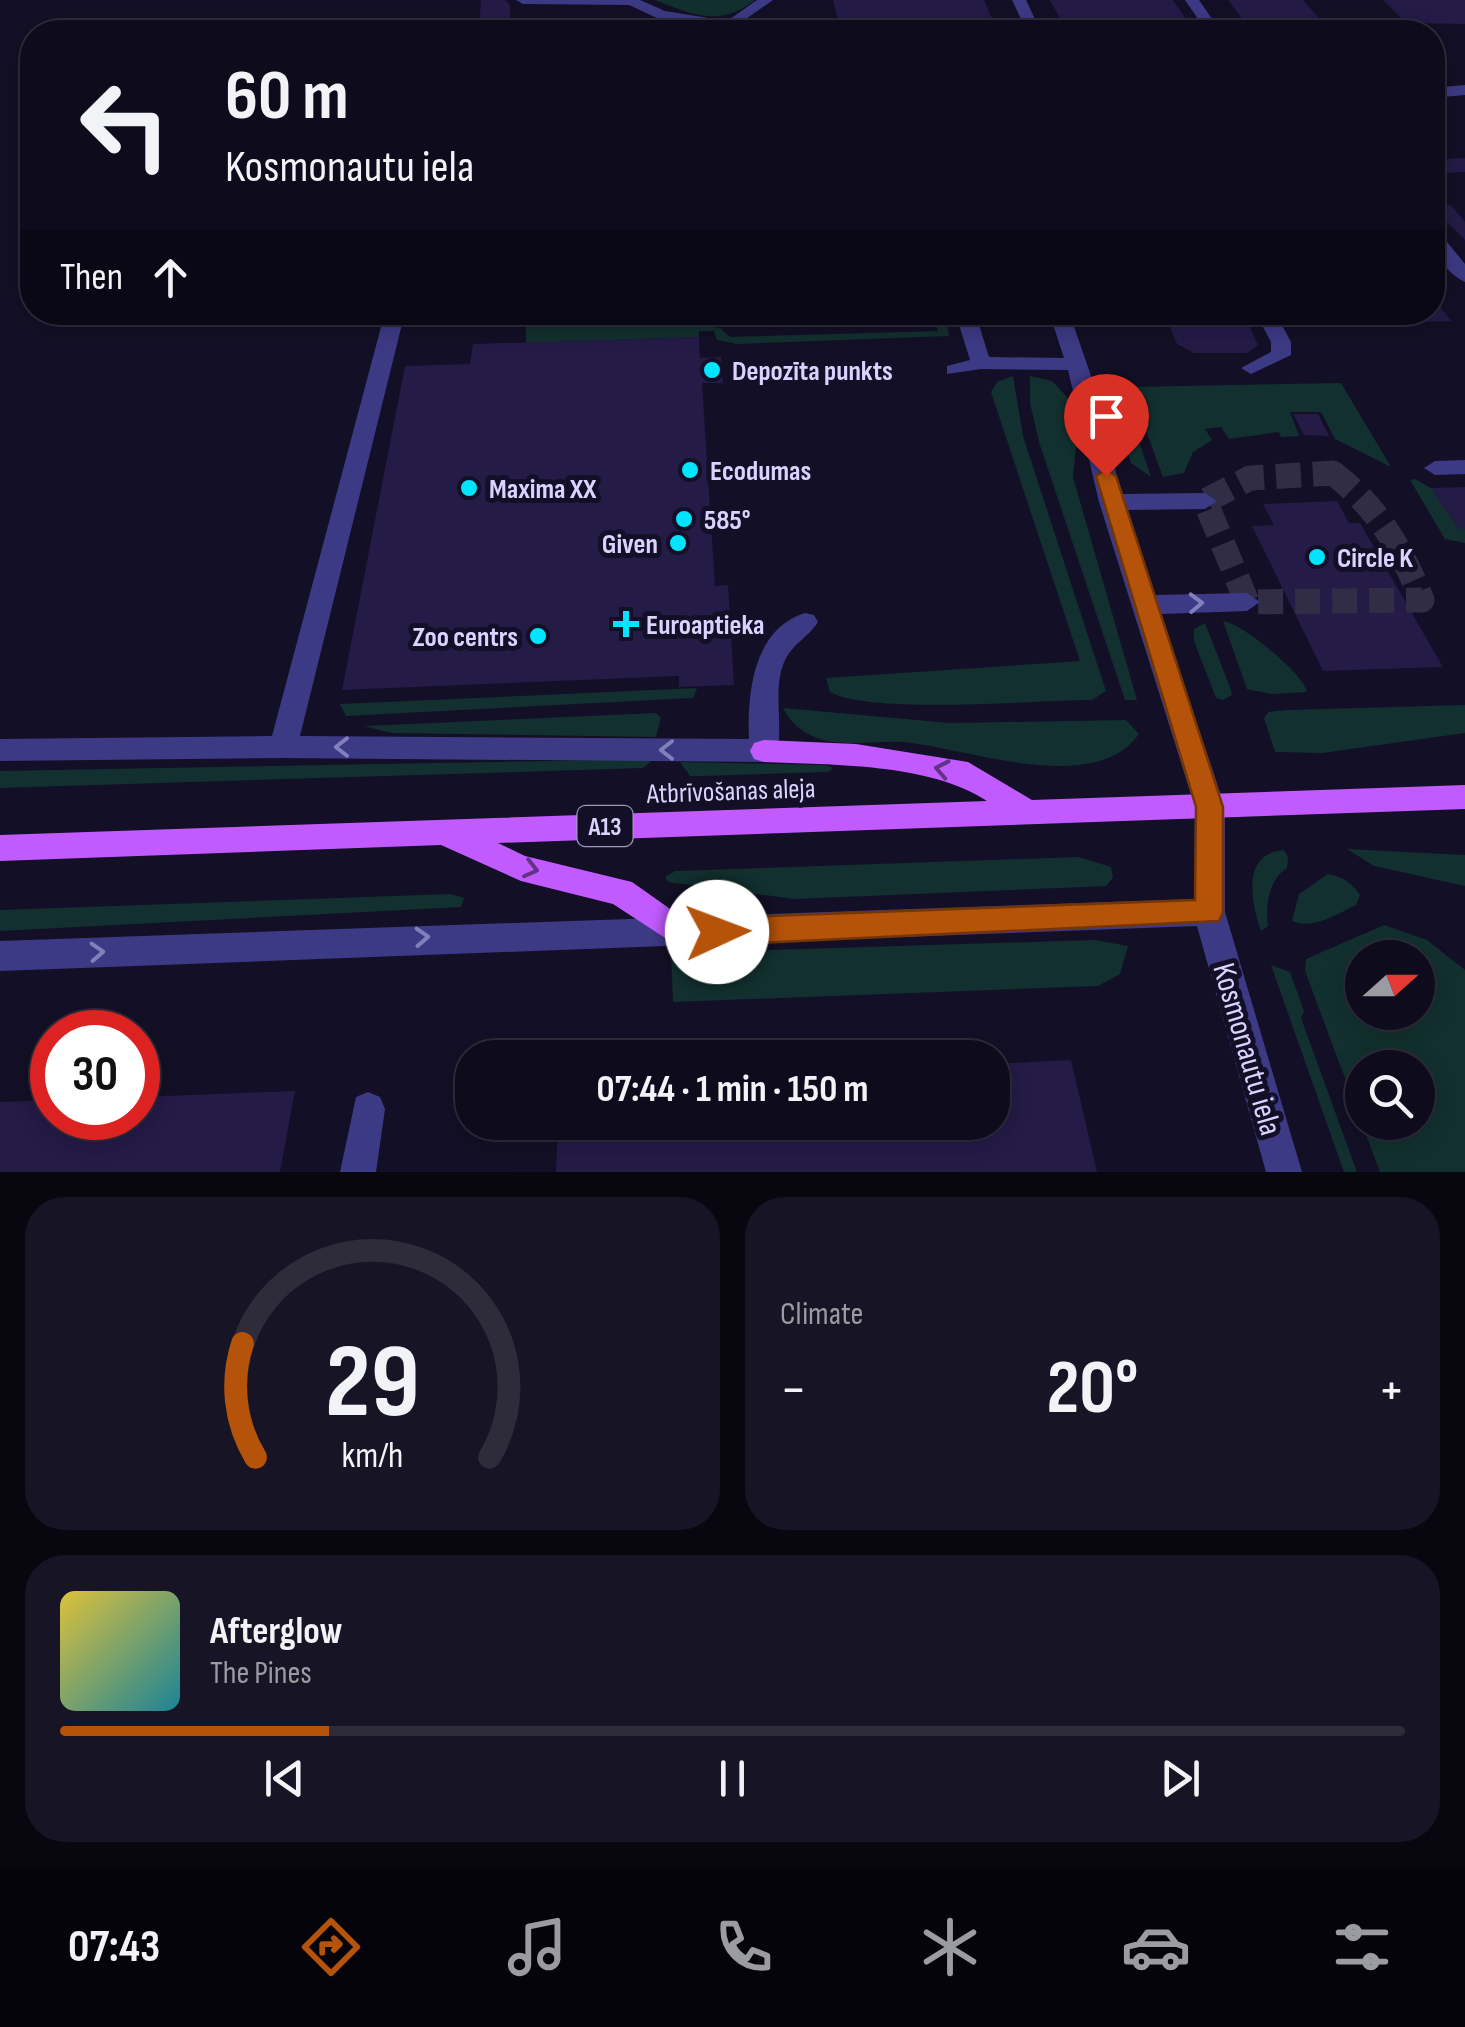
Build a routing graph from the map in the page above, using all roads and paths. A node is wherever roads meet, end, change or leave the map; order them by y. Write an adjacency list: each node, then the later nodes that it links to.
1 (523, 0): 2 (street)
2 (629, 0): 4 (street)
3 (766, 0): 5 (street)
4 (686, 20)
5 (741, 20)
6 (1445, 251): 7 (street)
7 (1465, 276)
8 (392, 325): 23 (street)
9 (968, 325): 12 (street)
10 (1063, 325): 13 (street, Kosmonautu iela)
11 (1272, 325): 14 (street)
12 (980, 364): 13 (street); 15 (street)
13 (1077, 364): 18 (street, Kosmonautu iela)
14 (1251, 368)
15 (954, 370)
16 (1435, 468): 17 (street)
17 (1465, 468)
18 (1111, 502): 19 (street); 21 (street, Kosmonautu iela)
19 (1204, 502)
20 (1248, 602): 21 (street, one-way to 20)
21 (1144, 605): 27 (street, Kosmonautu iela)
22 (805, 622): 25 (street)
23 (283, 746): 24 (street); 25 (street, one-way to 23)
24 (0, 750)
25 (764, 751): 28 (main road, one-way to 25)
26 (1465, 797): 27 (main road, Atbrīvošanas aleja / A13)
27 (1210, 807): 28 (main road, Atbrīvošanas aleja / A13); 31 (street, Kosmonautu iela)
28 (1028, 812): 29 (main road, Atbrīvošanas aleja / A13)
29 (441, 832): 30 (main road, Atbrīvošanas aleja / A13); 32 (main road, one-way to 32)
30 (0, 848)
31 (1209, 912): 32 (street); 36 (street, Kosmonautu iela)
32 (679, 933): 33 (street, one-way to 32)
33 (0, 956)
34 (368, 1109): 35 (street)
35 (358, 1172)
36 (1284, 1172)

